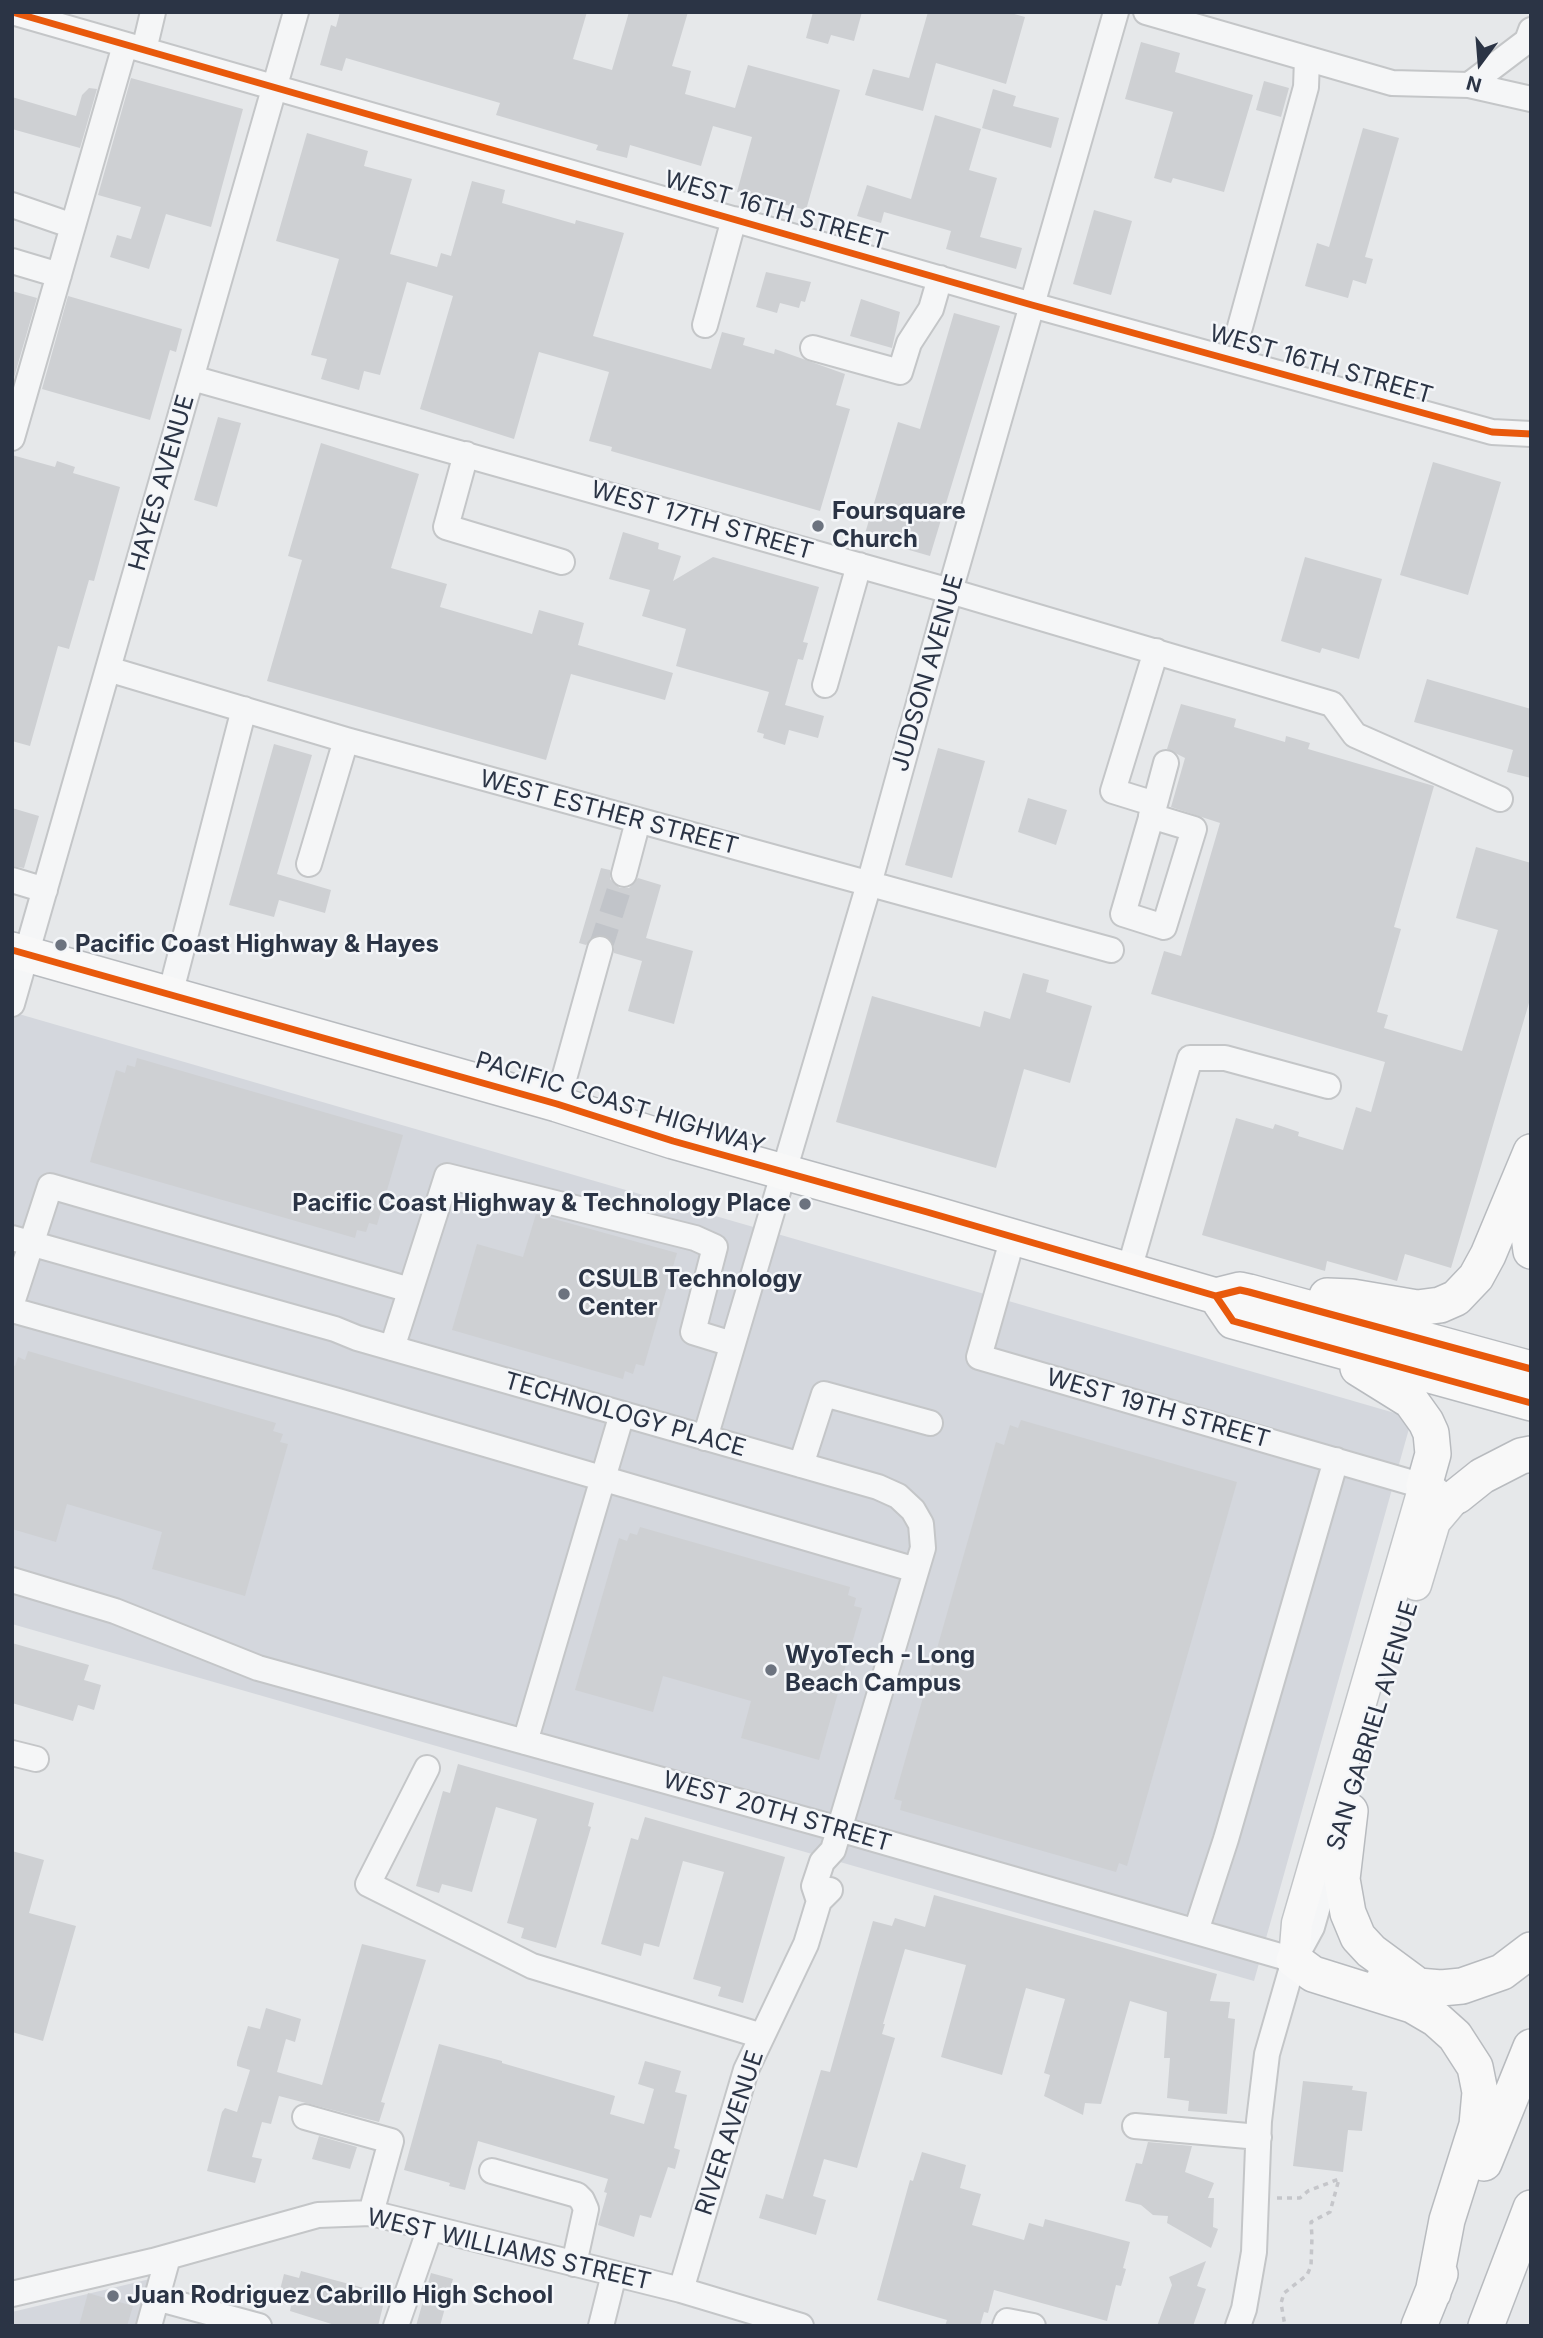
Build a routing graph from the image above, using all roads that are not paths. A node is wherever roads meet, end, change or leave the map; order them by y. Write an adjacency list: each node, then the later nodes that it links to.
1 (12, 12): 7 (street, WEST 16TH STREET)
2 (153, 12): 7 (street)
3 (296, 12): 10 (street, HAYES AVENUE)
4 (1116, 12): 18 (street, JUDSON AVENUE)
5 (1146, 12): 8 (street)
6 (1531, 30): 9 (street)
7 (134, 47): 10 (street, WEST 16TH STREET); 14 (street)
8 (1307, 58): 9 (street); 20 (street)
9 (1469, 85): 11 (street)
10 (275, 88): 13 (street, WEST 16TH STREET); 22 (street, HAYES AVENUE)
11 (1531, 99)
12 (12, 205): 14 (street)
13 (734, 219): 17 (street, WEST 16TH STREET); 19 (street)
14 (73, 226): 16 (street)
15 (12, 261): 16 (street)
16 (59, 275): 24 (street)
17 (940, 278): 18 (street, WEST 16TH STREET); 21 (street)
18 (1032, 305): 23 (street, WEST 16TH STREET); 28 (street, JUDSON AVENUE)
19 (705, 325)
20 (1240, 327)
21 (813, 348)
22 (192, 377): 25 (street, WEST 17TH STREET); 30 (street, HAYES AVENUE)
23 (1531, 434)
24 (12, 438)
25 (466, 454): 26 (street); 27 (street, WEST 17TH STREET)
26 (562, 562)
27 (859, 565): 28 (street, WEST 17TH STREET); 31 (street)
28 (950, 591): 29 (street, WEST 17TH STREET); 40 (street, JUDSON AVENUE)
29 (1156, 652): 34 (street); 35 (street, WEST 17TH STREET)
30 (108, 669): 32 (street, WEST ESTHER STREET); 41 (street, HAYES AVENUE)
31 (825, 685)
32 (244, 709): 33 (street, WEST ESTHER STREET); 45 (street)
33 (346, 740): 36 (street, WEST ESTHER STREET); 37 (street)
34 (1166, 763)
35 (1500, 799)
36 (639, 821): 38 (street); 40 (street, WEST ESTHER STREET)
37 (309, 864)
38 (624, 874)
39 (12, 880): 41 (street)
40 (869, 884): 43 (street, WEST ESTHER STREET); 50 (street, JUDSON AVENUE)
41 (45, 890): 44 (street, HAYES AVENUE)
42 (600, 949): 48 (street)
43 (1111, 950)
44 (20, 952): 45 (highway, PACIFIC COAST HIGHWAY); 46 (street, HAYES AVENUE)
45 (170, 995): 48 (highway, PACIFIC COAST HIGHWAY)
46 (12, 1004)
47 (1328, 1086): 55 (street)
48 (557, 1104): 50 (highway, PACIFIC COAST HIGHWAY)
49 (1531, 1152): 57 (highway)
50 (784, 1172): 52 (highway, PACIFIC COAST HIGHWAY); 60 (street, JUDSON AVENUE)
51 (1531, 1210): 54 (highway)
52 (1013, 1237): 55 (highway, PACIFIC COAST HIGHWAY); 69 (street, WEST 19TH STREET)
53 (21, 1240): 56 (street); 58 (street); 62 (street, TECHNOLOGY PLACE)
54 (1531, 1251)
55 (1129, 1270): 57 (highway, PACIFIC COAST HIGHWAY)
56 (410, 1290): 60 (street); 62 (street)
57 (1233, 1294): 61 (highway); 63 (highway, PACIFIC COAST HIGHWAY)
58 (12, 1303)
59 (12, 1310): 71 (street)
60 (732, 1344): 67 (street, JUDSON AVENUE)
61 (1315, 1344): 64 (highway); 72 (highway)
62 (392, 1348): 65 (street, TECHNOLOGY PLACE)
63 (1531, 1369)
64 (1531, 1403)
65 (622, 1414): 67 (street, TECHNOLOGY PLACE); 71 (street)
66 (930, 1423): 70 (street)
67 (705, 1438): 70 (street, TECHNOLOGY PLACE)
68 (1531, 1454): 73 (highway)
69 (1336, 1460): 72 (street, WEST 19TH STREET); 82 (street)
70 (801, 1465): 74 (street, TECHNOLOGY PLACE)
71 (603, 1479): 74 (street); 76 (street)
72 (1424, 1486): 73 (street, WEST 19TH STREET); 84 (main road, SAN GABRIEL AVENUE)
73 (1457, 1496): 80 (main road, SAN GABRIEL AVENUE)
74 (916, 1570): 81 (street, TECHNOLOGY PLACE)
75 (12, 1580): 76 (street, WEST 20TH STREET)
76 (525, 1742): 81 (street, WEST 20TH STREET)
77 (12, 1753): 78 (street)
78 (36, 1759)
79 (427, 1768): 86 (street)
80 (1350, 1811): 84 (street, SAN GABRIEL AVENUE); 85 (highway)
81 (836, 1839): 82 (street, WEST 20TH STREET); 86 (street, RIVER AVENUE)
82 (1196, 1931): 84 (street, WEST 20TH STREET)
83 (1531, 1950): 85 (highway)
84 (1294, 1960): 85 (highway); 90 (street, SAN GABRIEL AVENUE); 100 (highway)
85 (1418, 1986)
86 (762, 2036): 99 (street, RIVER AVENUE)
87 (1531, 2048): 100 (highway)
88 (305, 2117): 93 (street)
89 (1135, 2126): 90 (street)
90 (1259, 2137): 110 (street, SAN GABRIEL AVENUE)
91 (492, 2171): 96 (street)
92 (1531, 2208): 112 (highway)
93 (370, 2213): 94 (street, WEST WILLIAMS STREET); 95 (street, WEST WILLIAMS STREET)
94 (430, 2228): 96 (street, WEST WILLIAMS STREET); 105 (street)
95 (168, 2257): 101 (street, WEST WILLIAMS STREET); 102 (street)
96 (574, 2264): 97 (street, WEST WILLIAMS STREET)
97 (614, 2274): 99 (street, WEST WILLIAMS STREET); 106 (street)
98 (1531, 2276): 113 (highway)
99 (681, 2290): 107 (street, WEST WILLIAMS STREET)
100 (1433, 2293): 111 (highway)
101 (12, 2294)
102 (156, 2298): 103 (street); 104 (street)
103 (149, 2326)
104 (259, 2326)
105 (396, 2326)
106 (601, 2326)
107 (801, 2326)
108 (1005, 2326): 109 (street)
109 (1033, 2326)
110 (1238, 2326)
111 (1419, 2326)
112 (1486, 2326)
113 (1497, 2326)

